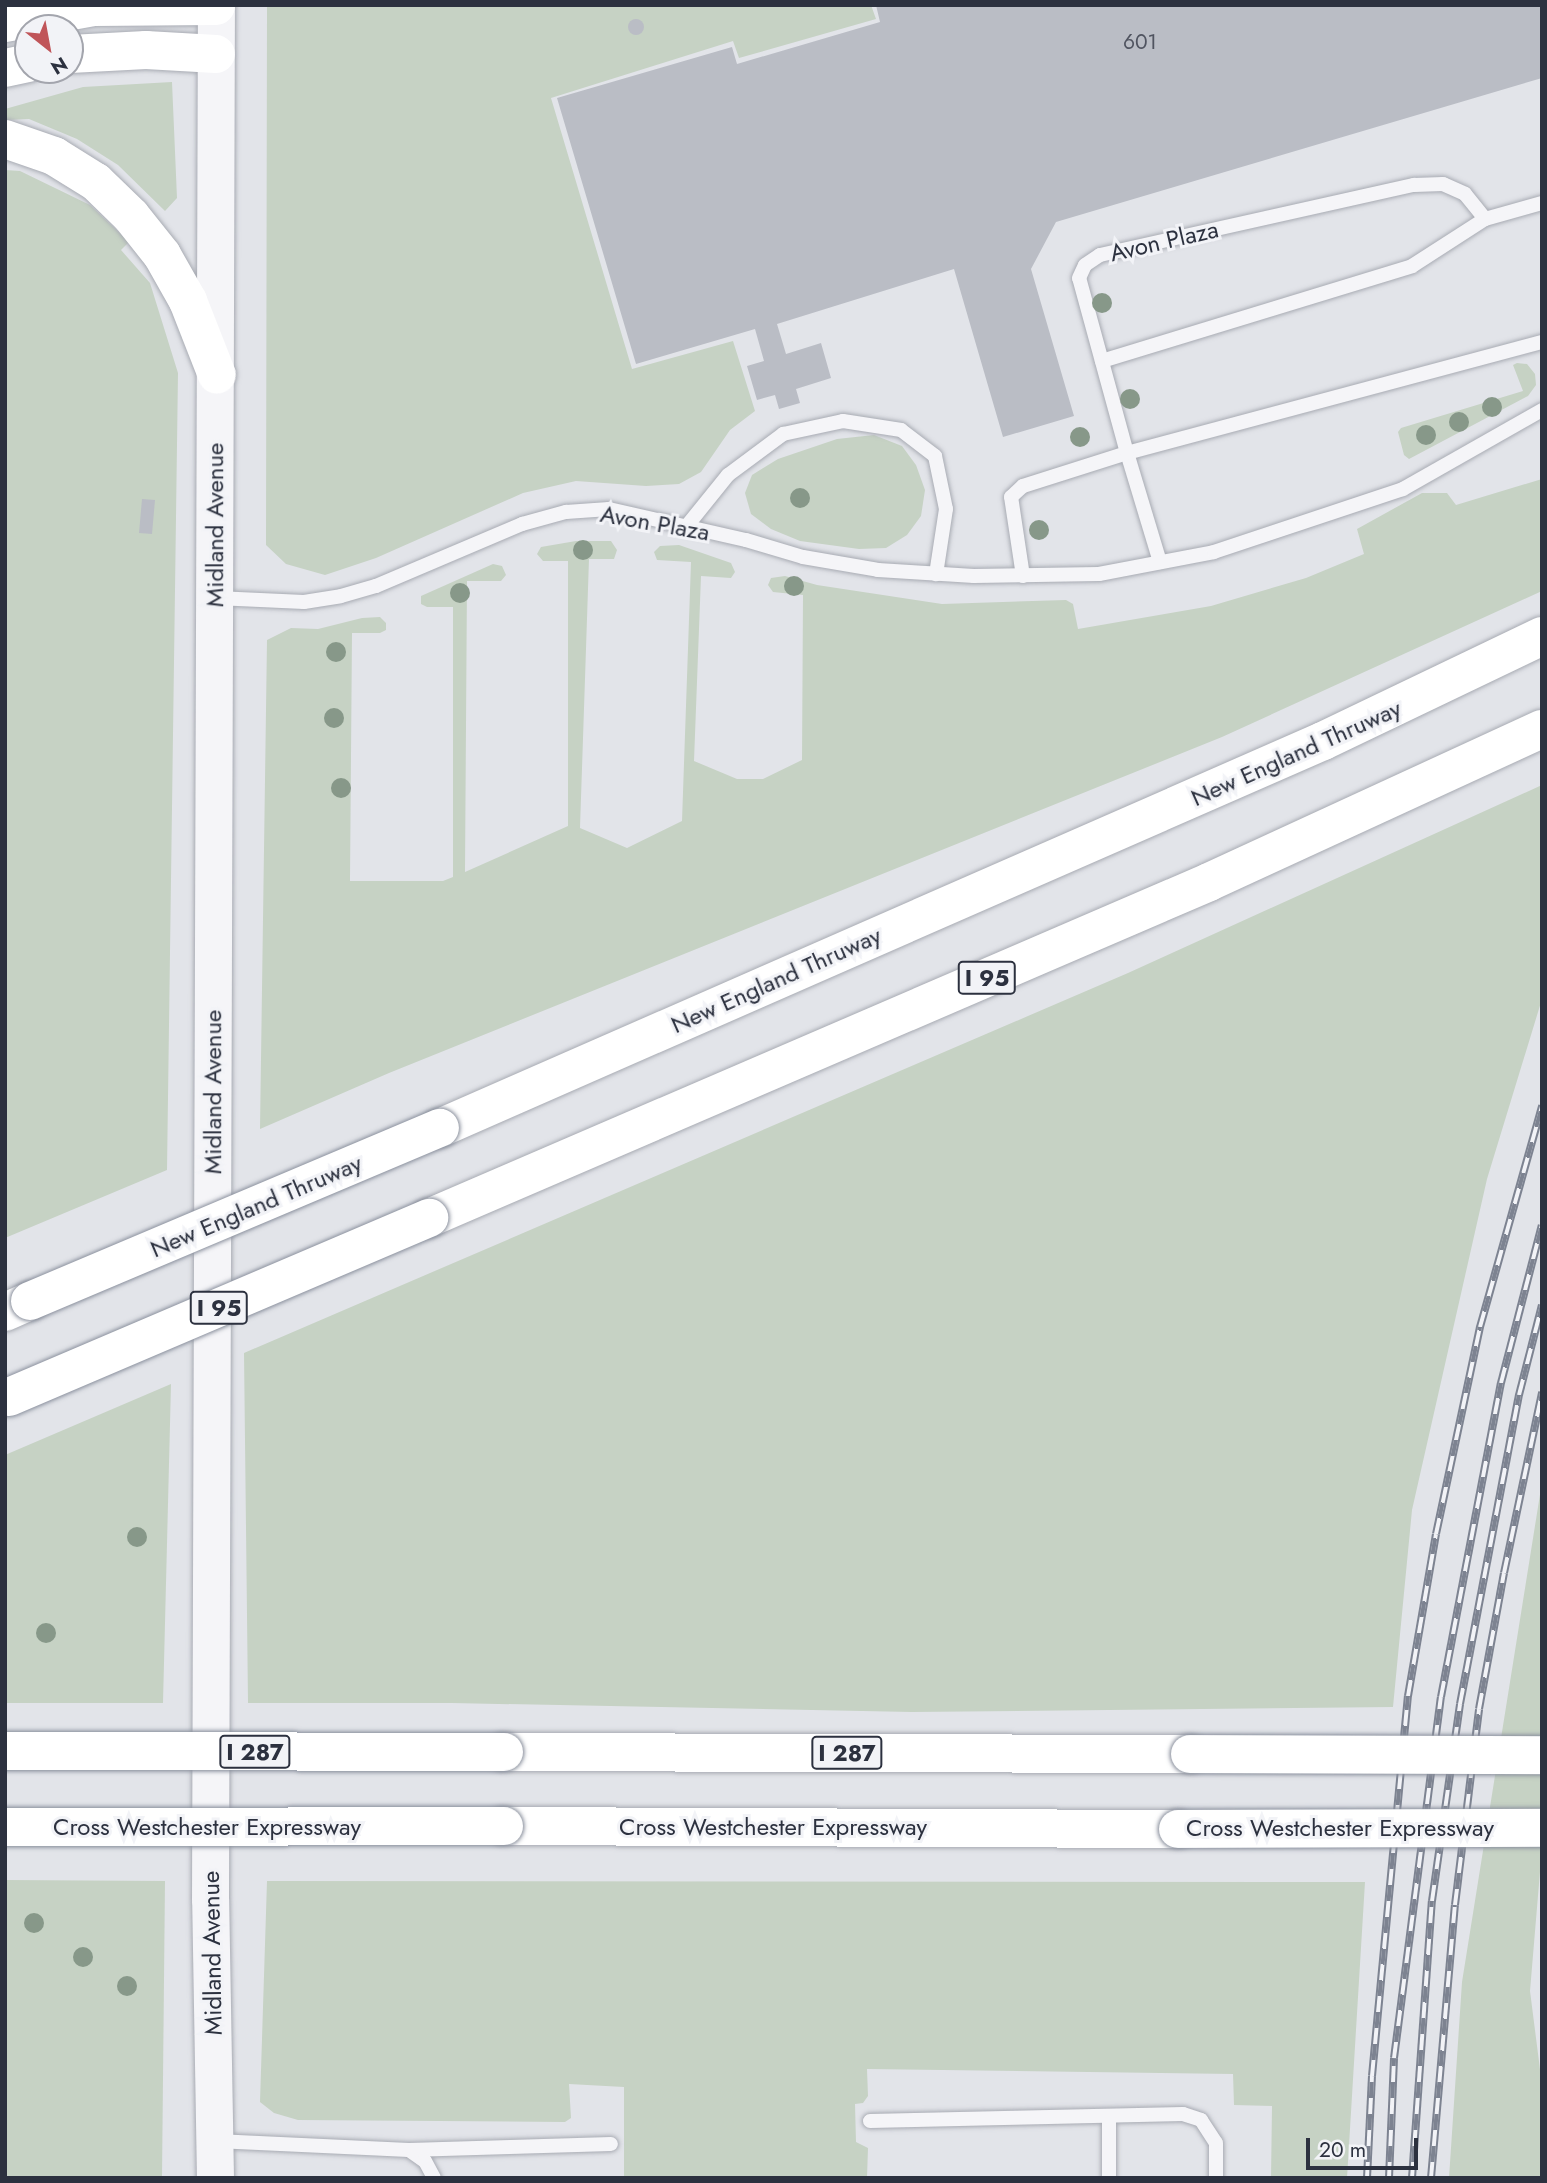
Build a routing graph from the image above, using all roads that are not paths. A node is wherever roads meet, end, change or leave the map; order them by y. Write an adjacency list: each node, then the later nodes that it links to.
1 (216, 6): 2 (highway); 4 (street, Midland Avenue)
2 (5, 23)
3 (84, 53): 4 (highway)
4 (216, 54): 10 (street, Midland Avenue)
5 (5, 139): 10 (highway)
6 (1542, 203): 7 (lane)
7 (1485, 219): 9 (lane); 9 (lane, Avon Plaza)
8 (1542, 342): 12 (lane)
9 (1102, 361): 12 (lane, Avon Plaza)
10 (217, 375): 17 (street, Midland Avenue)
11 (1542, 410): 14 (lane, Avon Plaza)
12 (1127, 453): 14 (lane, Avon Plaza); 16 (lane)
13 (685, 527): 15 (lane, Avon Plaza); 15 (lane); 17 (lane, Avon Plaza)
14 (1160, 562): 16 (lane, Avon Plaza)
15 (936, 574): 16 (lane, Avon Plaza)
16 (1023, 576)
17 (215, 598): 28 (street, Midland Avenue)
18 (1542, 636): 20 (highway, New England Thruway, bridge)
19 (1542, 729): 21 (highway, I 95, bridge)
20 (13, 1304)
21 (7, 1398)
22 (5, 1751): 23 (highway, I 287, bridge)
23 (1542, 1755)
24 (5, 1827): 25 (highway, Cross Westchester Expressway, bridge)
25 (1542, 1828)
26 (1110, 2118): 27 (lane); 33 (lane); 34 (lane)
27 (870, 2121)
28 (215, 2141): 30 (lane); 31 (street, Midland Avenue)
29 (611, 2144): 30 (lane)
30 (408, 2150): 32 (lane)
31 (215, 2178)
32 (434, 2178)
33 (1109, 2178)
34 (1216, 2178)

